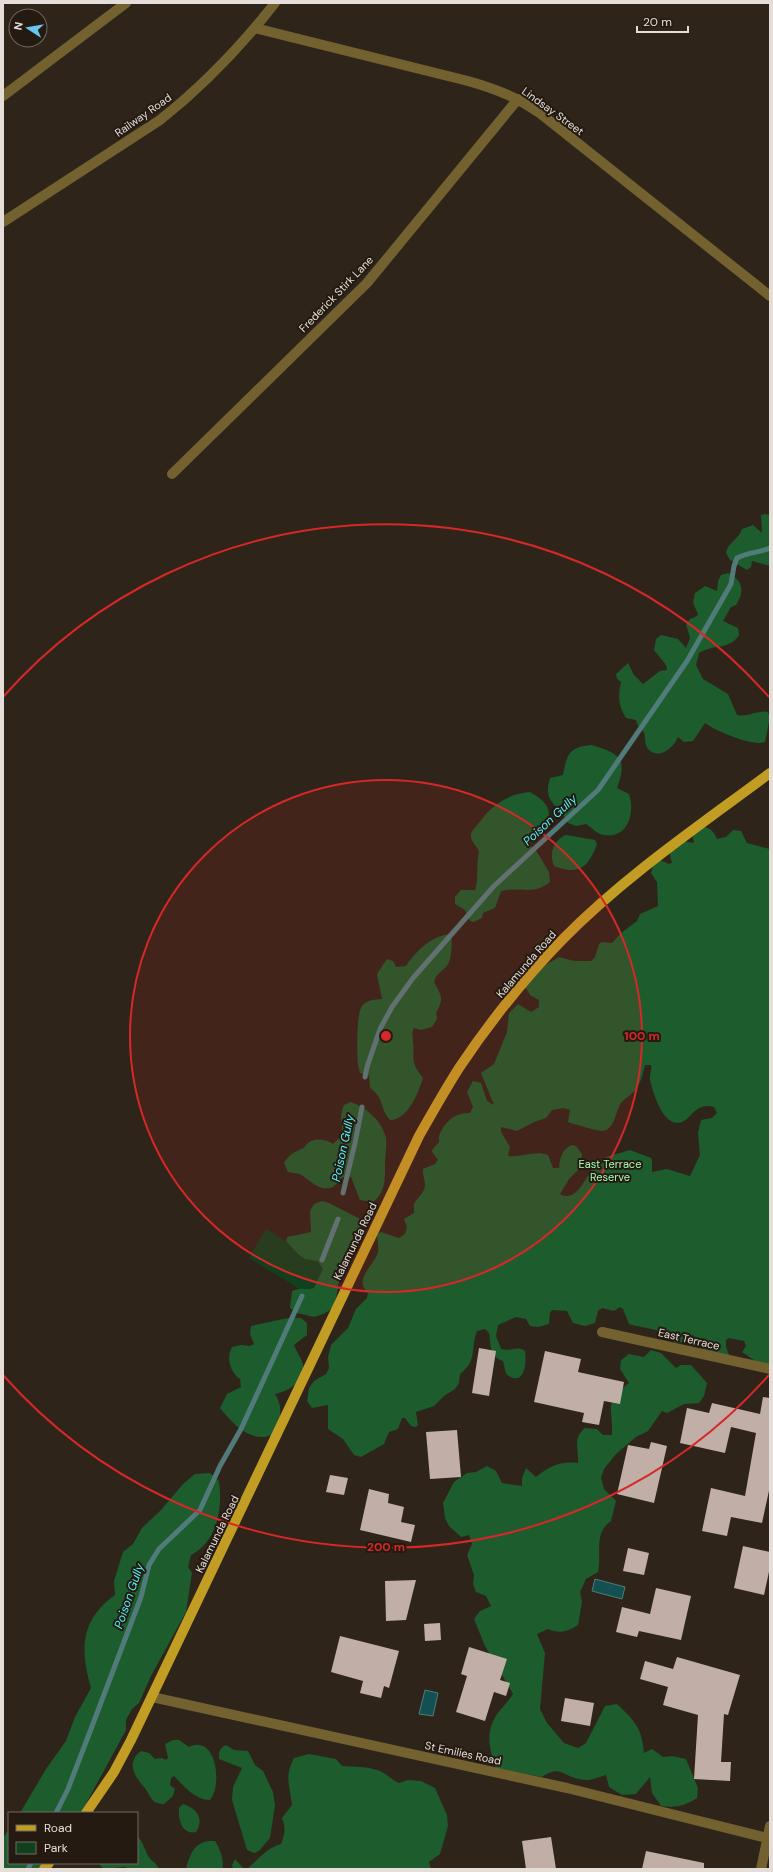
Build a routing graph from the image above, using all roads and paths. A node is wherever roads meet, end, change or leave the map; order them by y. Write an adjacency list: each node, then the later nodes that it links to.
1 (126, 3): 4 (street)
2 (275, 3): 3 (street, Railway Road)
3 (255, 28): 5 (street, Lindsay Street); 6 (street, Railway Road)
4 (3, 96)
5 (518, 99): 7 (street, Lindsay Street); 8 (street, Frederick Stirk Lane)
6 (3, 222)
7 (770, 296)
8 (172, 474)
9 (770, 773): 12 (main road, Kalamunda Road)
10 (602, 1332): 11 (street, East Terrace)
11 (770, 1369)
12 (152, 1697): 13 (main road, Kalamunda Road); 15 (street, St Emilies Road)
13 (87, 1812)
14 (770, 1826): 15 (street)
15 (767, 1838): 16 (street)
16 (761, 1869)

